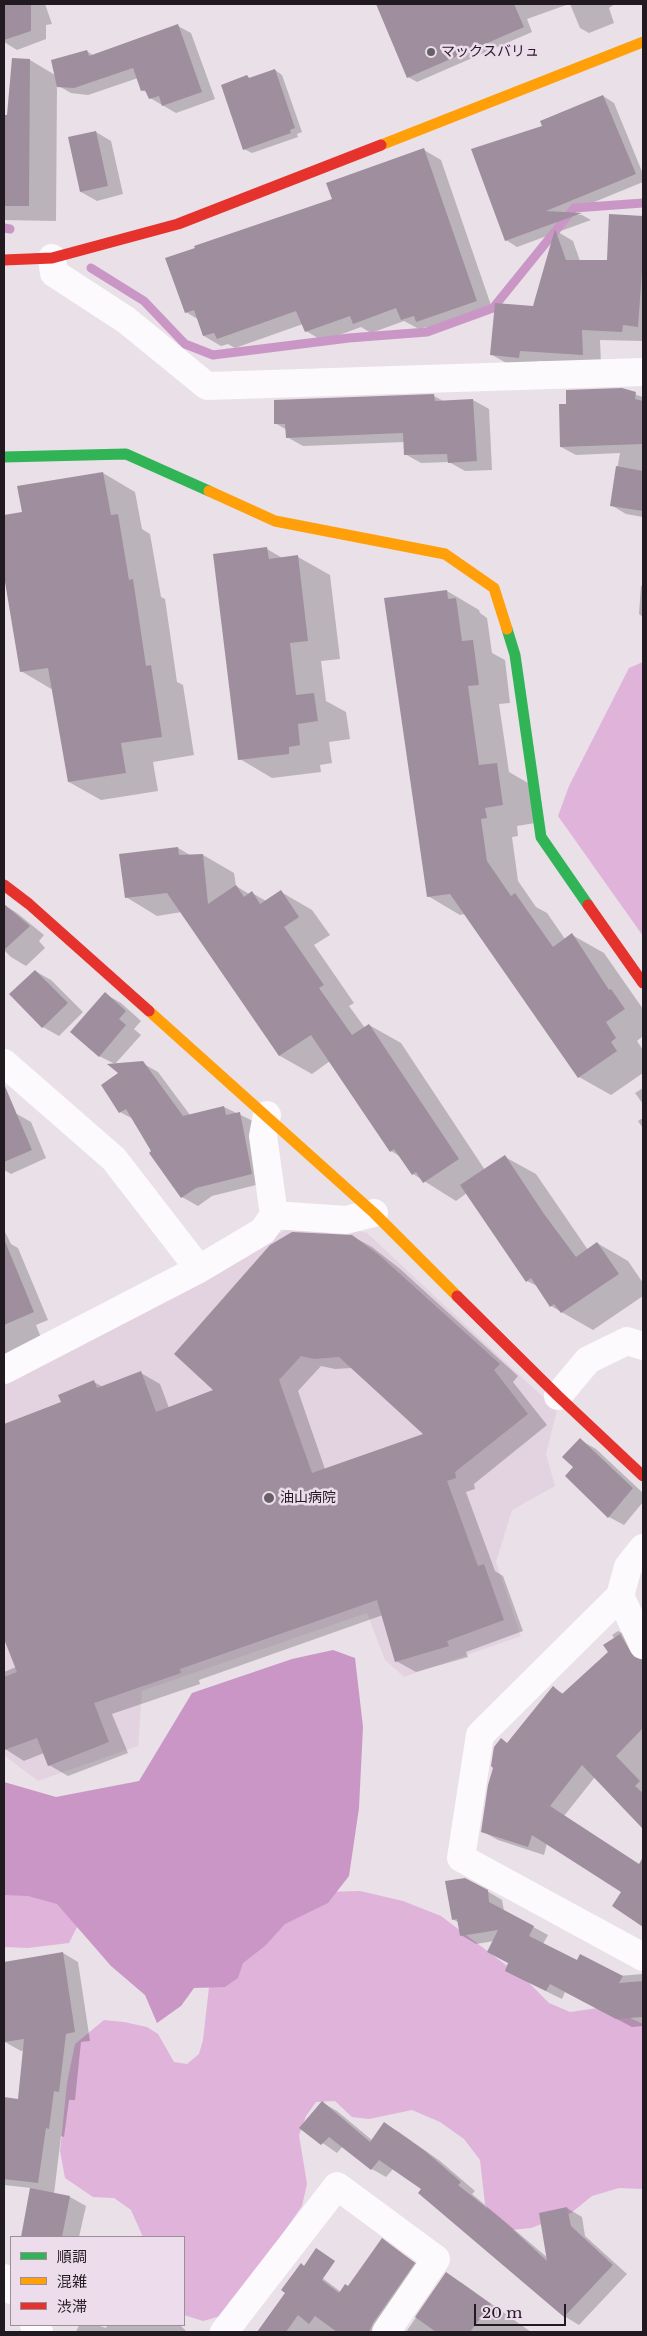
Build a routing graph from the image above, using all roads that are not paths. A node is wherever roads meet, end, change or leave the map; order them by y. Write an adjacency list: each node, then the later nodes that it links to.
1 (643, 42): 2 (street)
2 (52, 258): 3 (street); 4 (street)
3 (4, 260)
4 (643, 372)
5 (4, 457): 7 (street)
6 (4, 885): 9 (street)
7 (643, 983)
8 (4, 1063): 12 (street)
9 (267, 1115): 10 (street); 11 (street)
10 (374, 1213): 11 (street); 15 (street)
11 (274, 1215): 12 (street)
12 (199, 1269): 14 (street)
13 (643, 1346): 15 (street)
14 (4, 1370)
15 (558, 1396): 16 (street)
16 (643, 1476)
17 (643, 1548): 18 (street)
18 (620, 1596): 19 (street); 20 (street)
19 (643, 1645)
20 (643, 1956)
21 (224, 2332): 22 (street)
22 (386, 2332)

